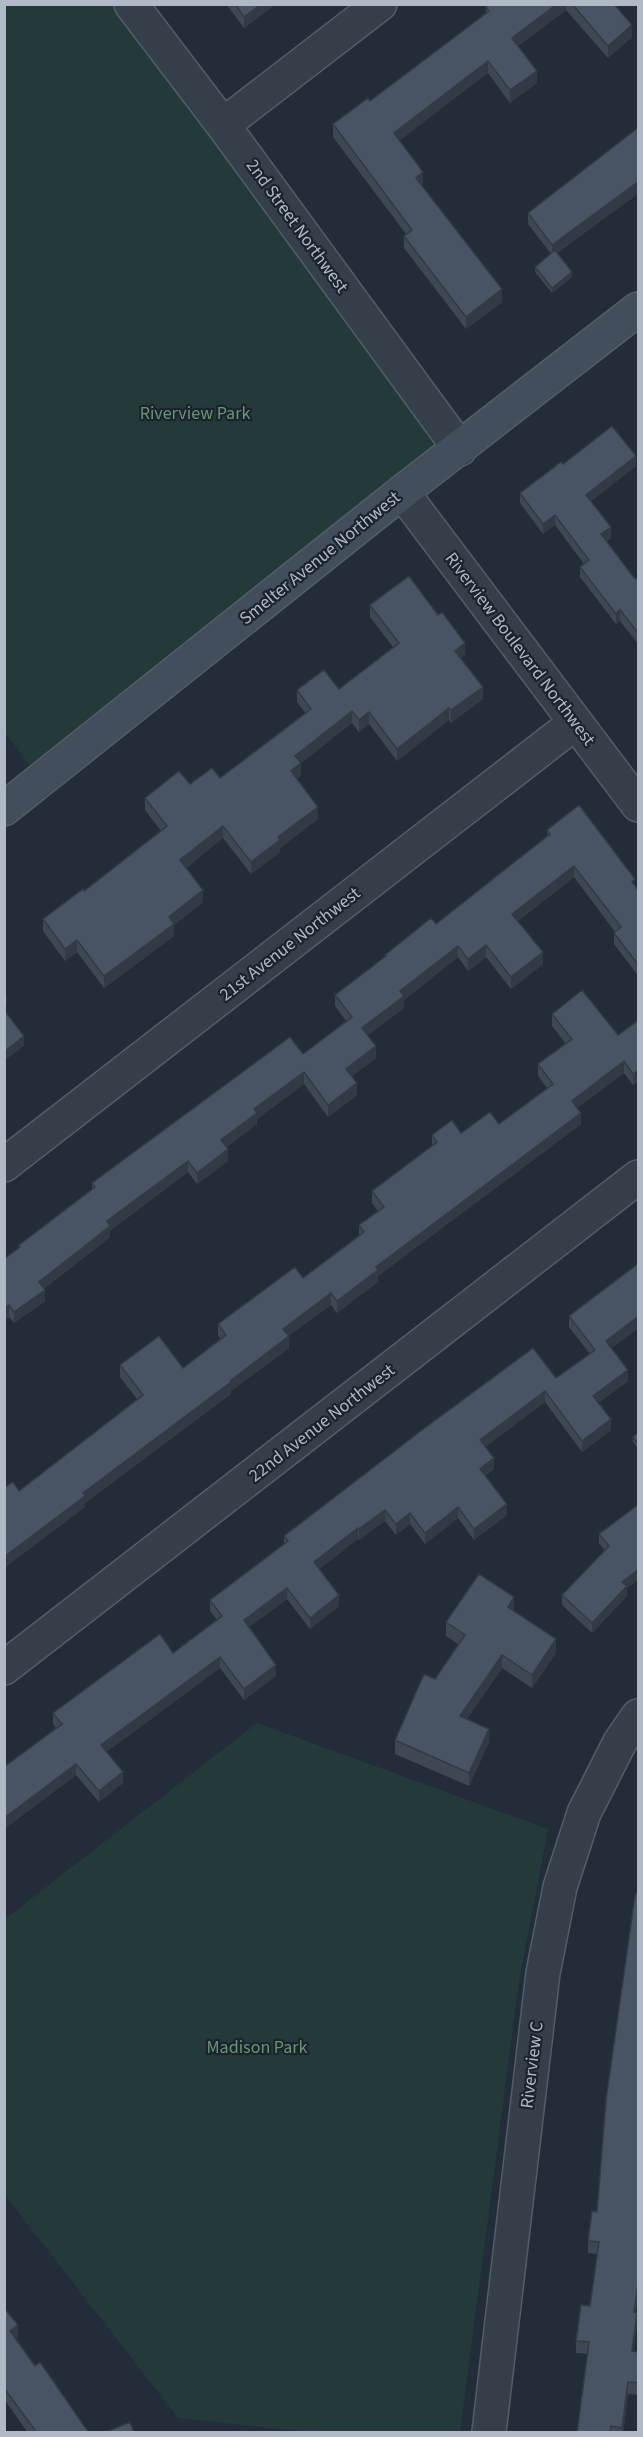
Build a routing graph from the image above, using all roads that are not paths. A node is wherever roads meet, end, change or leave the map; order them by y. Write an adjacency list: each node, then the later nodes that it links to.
1 (131, 4): 3 (street, 2nd Street Northwest)
2 (380, 4): 3 (street)
3 (223, 125): 5 (street, 2nd Street Northwest)
4 (639, 309): 5 (street, Smelter Avenue Northwest)
5 (460, 449): 6 (street, Smelter Avenue Northwest)
6 (402, 492): 7 (street, Riverview Boulevard Northwest); 9 (street, Smelter Avenue Northwest)
7 (575, 723): 8 (street, Riverview Boulevard Northwest); 10 (street, 21st Avenue Northwest)
8 (639, 805)
9 (4, 809)
10 (4, 1165)
11 (639, 1177): 12 (street, 22nd Avenue Northwest)
12 (4, 1668)
13 (639, 1716): 14 (street, Riverview C)
14 (489, 2433)

